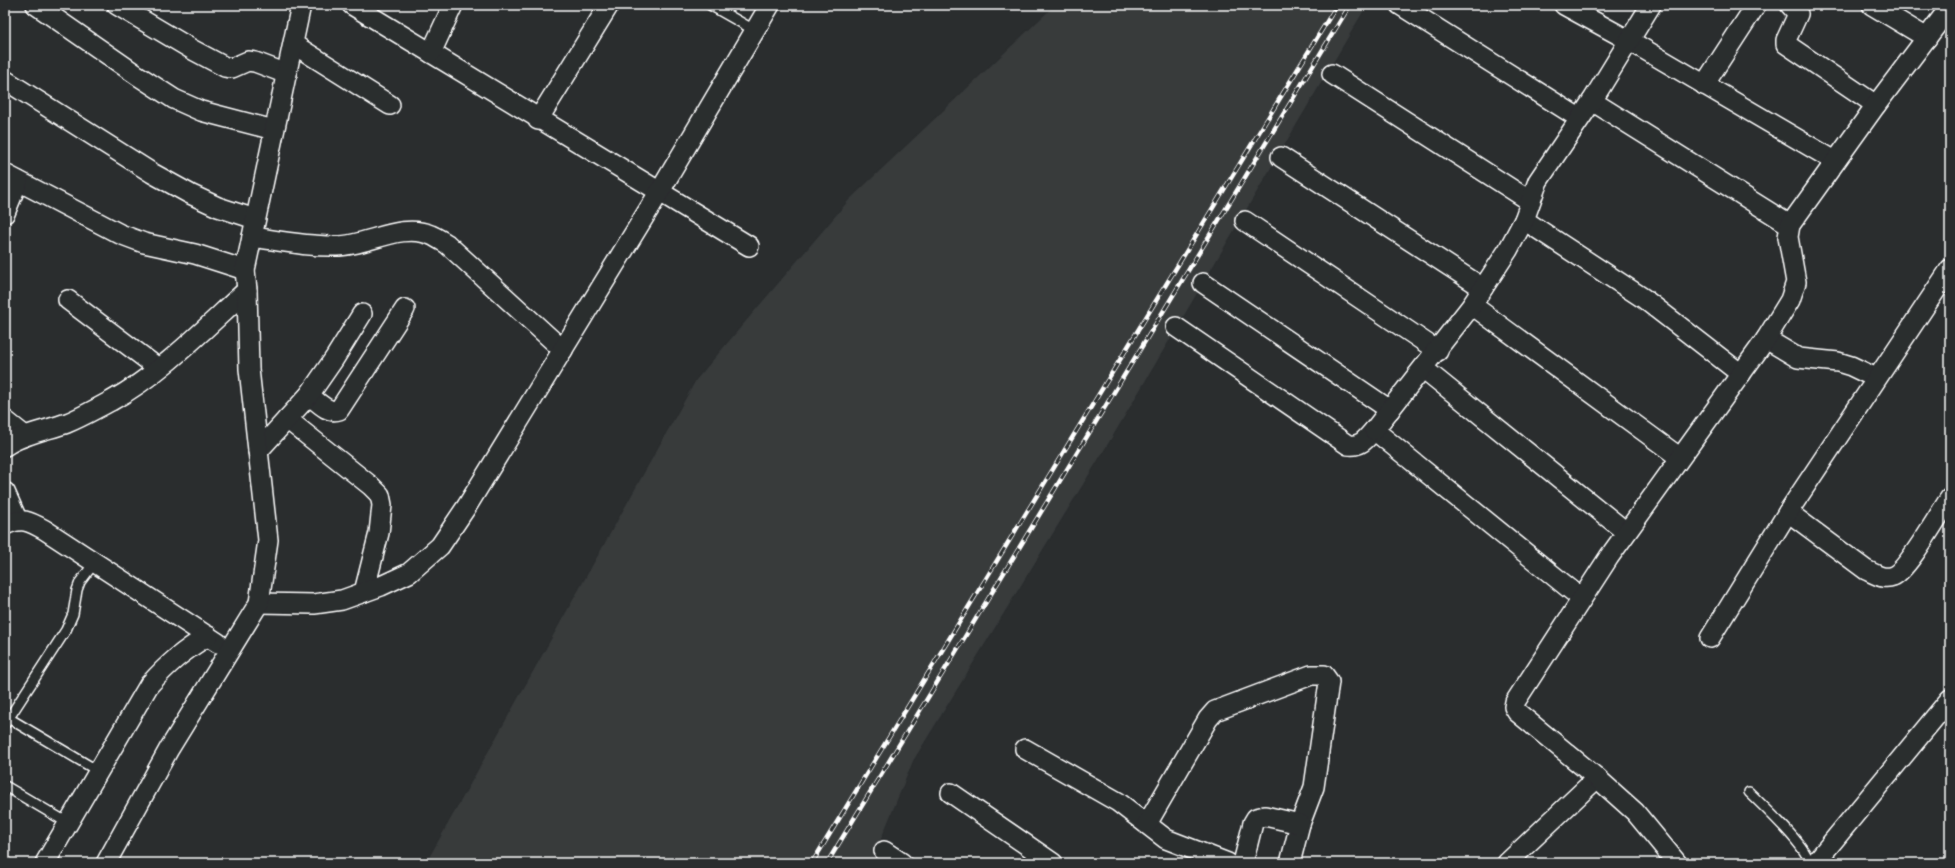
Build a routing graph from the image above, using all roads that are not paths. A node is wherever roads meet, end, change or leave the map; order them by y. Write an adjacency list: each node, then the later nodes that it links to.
1 (36, 5): 30 (street)
2 (117, 5): 21 (street)
3 (301, 5): 19 (street)
4 (352, 5): 20 (street)
5 (453, 5): 20 (street)
6 (609, 5): 29 (street)
7 (710, 5): 16 (lane)
8 (770, 5): 16 (street)
9 (1400, 5): 28 (street)
10 (1564, 5): 18 (street)
11 (1652, 5): 18 (street)
12 (1756, 5): 24 (street)
13 (1790, 5): 27 (street)
14 (1872, 5): 17 (street)
15 (1950, 7): 17 (street)
16 (754, 30): 34 (street)
17 (1927, 38): 27 (street)
18 (1630, 41): 24 (street); 25 (street)
19 (293, 44): 21 (street); 26 (street)
20 (431, 53): 29 (street)
21 (287, 74): 30 (street)
22 (1332, 74): 35 (street)
23 (5, 80): 40 (street)
24 (1704, 85): 32 (street)
25 (1592, 101): 28 (street); 39 (street)
26 (390, 105)
27 (1876, 105): 32 (street)
28 (1580, 118): 35 (street)
29 (538, 120): 34 (street)
30 (274, 130): 40 (street)
31 (1281, 157): 45 (street)
32 (1835, 161): 39 (street)
33 (11, 178): 36 (street); 43 (street)
34 (660, 191): 41 (street); 53 (street)
35 (1530, 201): 37 (street)
36 (5, 213)
37 (1524, 220): 45 (street); 57 (street)
38 (1244, 221): 54 (street)
39 (1790, 225): 52 (street)
40 (253, 228): 43 (street); 53 (street)
41 (750, 246)
42 (1950, 269): 58 (street)
43 (245, 270): 46 (street)
44 (1203, 284): 60 (street)
45 (1483, 288): 48 (street)
46 (247, 290): 55 (street); 66 (street)
47 (68, 300): 55 (street)
48 (1472, 305): 54 (street); 67 (street)
49 (405, 309): 59 (street)
50 (362, 314): 59 (street)
51 (1176, 327): 63 (street)
52 (1766, 339): 57 (street); 58 (street)
53 (563, 350): 74 (street)
54 (1438, 351): 56 (street)
55 (158, 368): 64 (street)
56 (1424, 369): 60 (street); 72 (street)
57 (1741, 374): 67 (street)
58 (1876, 378): 70 (street)
59 (309, 395): 62 (street)
60 (1390, 410): 63 (street)
61 (5, 420): 64 (street)
62 (287, 420): 66 (street); 74 (street)
63 (1374, 430): 75 (street)
64 (25, 436): 65 (street)
65 (5, 446)
66 (258, 451): 76 (street)
67 (1679, 457): 72 (street)
68 (5, 492): 71 (street)
69 (1950, 498): 70 (street)
70 (1788, 512): 78 (street)
71 (11, 522): 73 (street)
72 (1626, 532): 75 (street)
73 (95, 562): 77 (street); 81 (lane)
74 (364, 592): 76 (street)
75 (1581, 598): 84 (street)
76 (260, 603): 79 (street)
77 (208, 636): 79 (street); 83 (street)
78 (1710, 638)
79 (229, 650): 93 (street)
80 (1950, 699): 102 (street)
81 (6, 719): 83 (lane)
82 (1024, 748): 89 (street)
83 (98, 771): 88 (street)
84 (1598, 778): 99 (street); 100 (street)
85 (5, 786): 88 (lane)
86 (1749, 792): 101 (lane)
87 (951, 793): 95 (street)
88 (68, 823): 92 (street)
89 (1147, 824): 90 (street); 96 (street)
90 (1300, 824): 97 (street); 98 (street)
91 (884, 851): 94 (street)
92 (45, 863)
93 (106, 863)
94 (902, 863)
95 (1053, 863)
96 (1228, 863)
97 (1243, 863)
98 (1290, 863)
99 (1507, 863)
100 (1677, 863)
101 (1809, 863)
102 (1815, 863)

